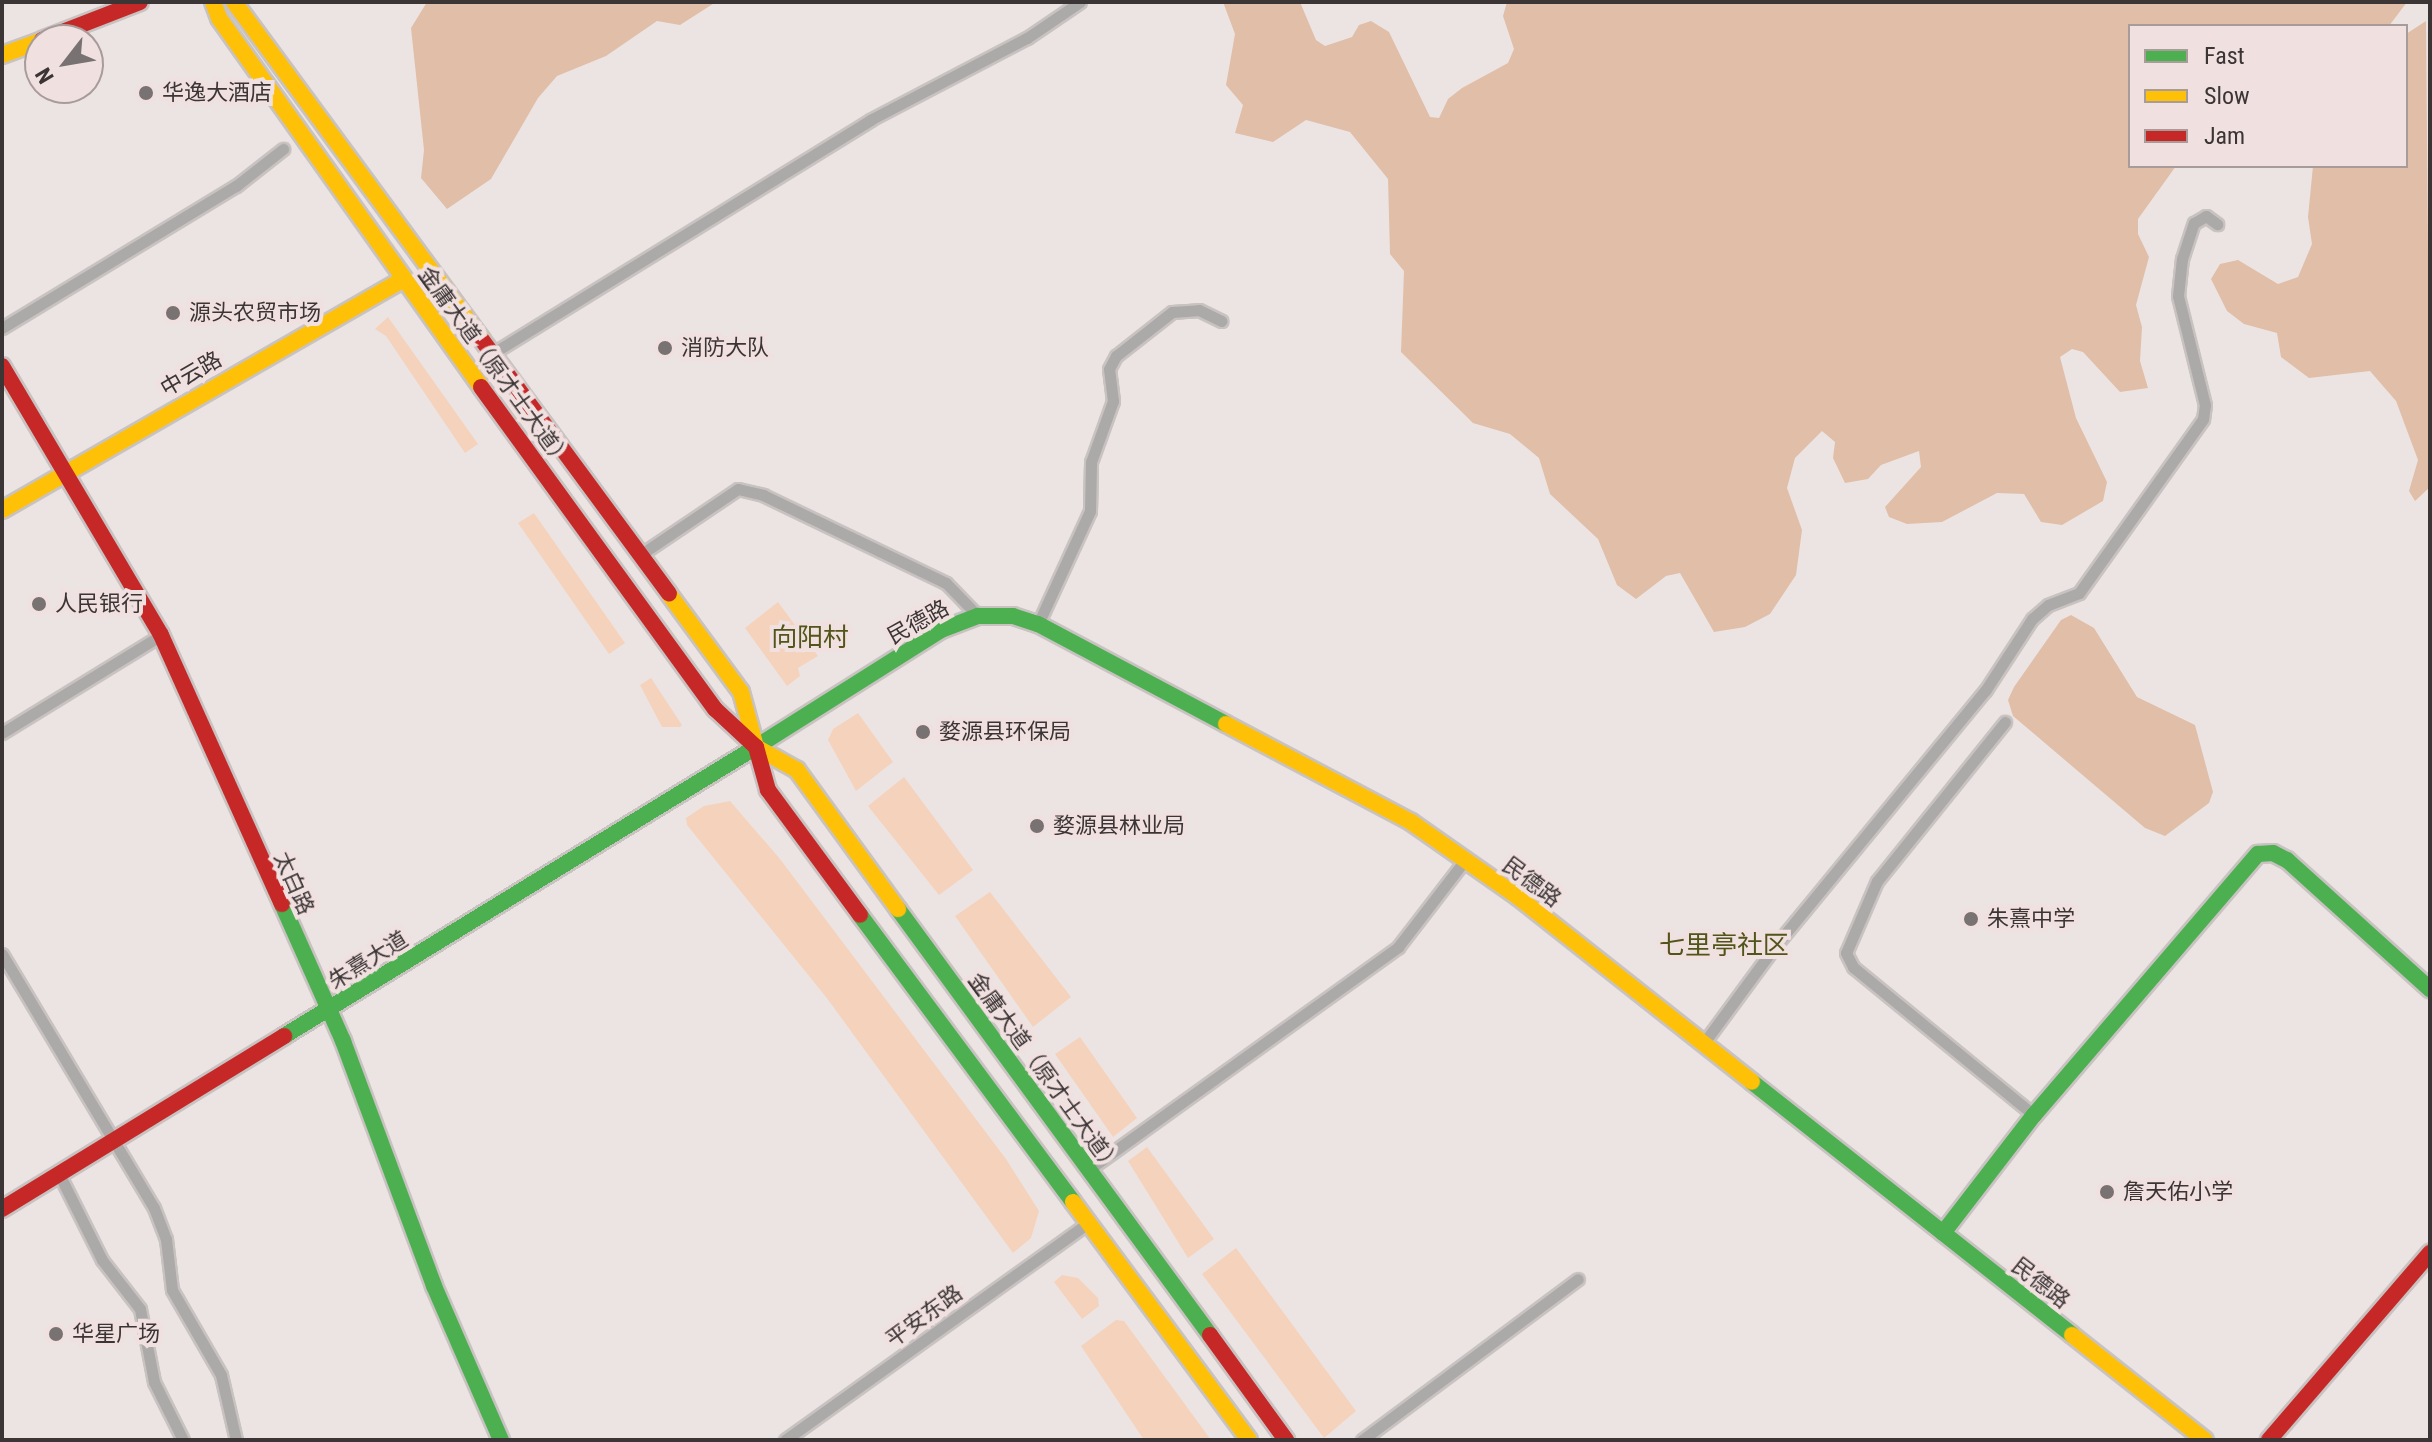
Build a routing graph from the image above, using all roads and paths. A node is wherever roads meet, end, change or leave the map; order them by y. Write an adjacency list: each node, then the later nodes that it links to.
1 (140, 2): 5 (main road)
2 (213, 2): 10 (main road, 金庸大道（原才士大道）)
3 (234, 2): 13 (main road, 金庸大道（原才士大道）)
4 (1080, 2): 13 (street)
5 (83, 24)
6 (24, 47): 7 (main road)
7 (2, 55)
8 (283, 149): 12 (street)
9 (2217, 224): 28 (street)
10 (403, 279): 15 (main road, 中云路); 23 (main road, 金庸大道（原才士大道）)
11 (1222, 321): 19 (street)
12 (2, 328)
13 (490, 355): 17 (main road, 金庸大道（原才士大道）)
14 (2, 366): 15 (main road, 太白路)
15 (67, 470): 16 (main road, 中云路); 20 (main road, 太白路)
16 (2, 510)
17 (640, 555): 18 (street); 23 (main road, 金庸大道（原才士大道）)
18 (978, 616): 19 (main road, 民德路); 23 (main road, 民德路)
19 (1038, 624): 24 (main road, 民德路)
20 (161, 635): 22 (street); 27 (main road, 太白路)
21 (2005, 722): 29 (street)
22 (2, 733)
23 (756, 747): 27 (main road, 朱熹大道); 31 (main road, 金庸大道（原才士大道）); 34 (main road, 金庸大道（原才士大道）)
24 (1465, 860): 28 (main road, 民德路); 31 (street)
25 (2, 954): 30 (street)
26 (2430, 989): 29 (main road)
27 (327, 1011): 30 (main road, 朱熹大道); 40 (main road, 太白路)
28 (1703, 1044): 35 (main road, 民德路)
29 (2034, 1115): 35 (main road)
30 (115, 1140): 32 (main road, 朱熹大道); 39 (street)
31 (1088, 1170): 43 (main road, 金庸大道（原才士大道）)
32 (59, 1174): 33 (main road, 朱熹大道); 38 (street)
33 (2, 1209)
34 (1087, 1224): 41 (street, 平安东路); 42 (main road, 金庸大道（原才士大道）)
35 (1943, 1233): 45 (main road, 民德路)
36 (2430, 1253): 46 (main road)
37 (1578, 1279): 44 (street)
38 (183, 1440)
39 (236, 1440)
40 (501, 1440)
41 (785, 1440)
42 (1249, 1440)
43 (1286, 1440)
44 (1362, 1440)
45 (2205, 1440)
46 (2269, 1440)

